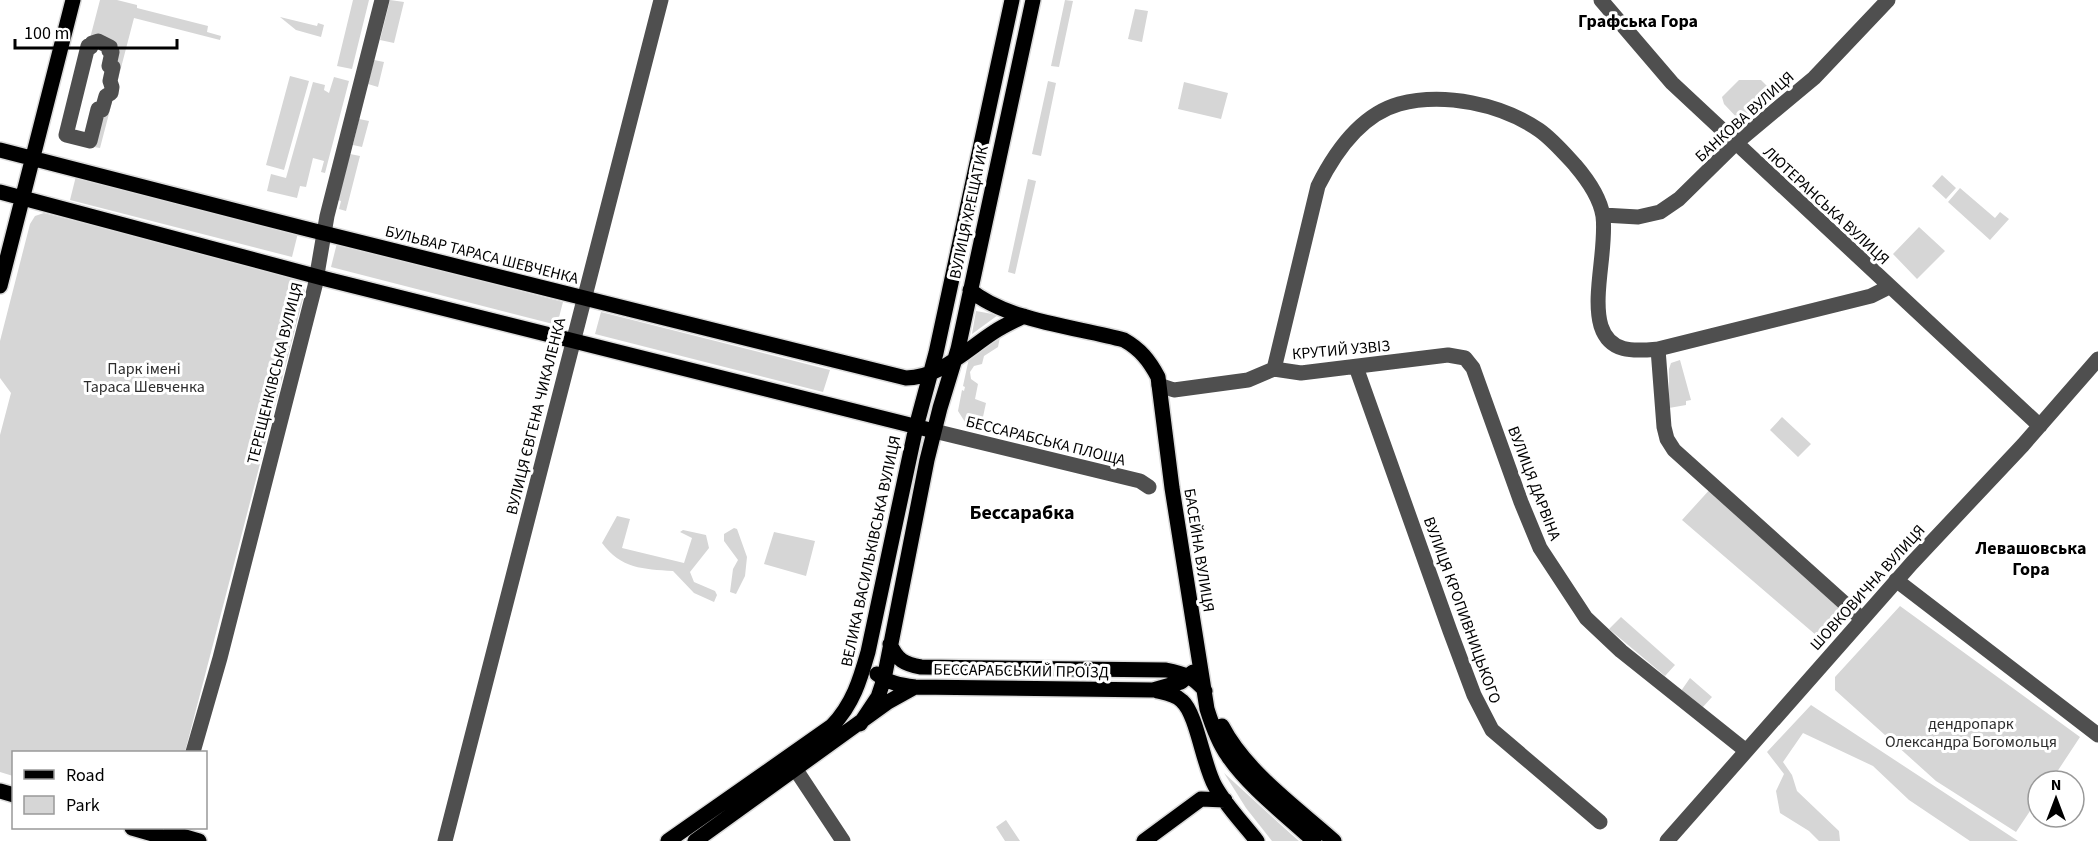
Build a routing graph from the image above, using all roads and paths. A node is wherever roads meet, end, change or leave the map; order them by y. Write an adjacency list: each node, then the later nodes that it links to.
1 (73, 0): 11 (main road)
2 (382, 0): 15 (street, ТЕРЕЩЕНКІВСЬКА ВУЛИЦЯ)
3 (661, 0): 20 (street, ВУЛИЦЯ ЄВГЕНА ЧИКАЛЕНКА)
4 (1012, 0): 29 (main road, ВУЛИЦЯ ХРЕЩАТИК)
5 (1601, 0): 9 (street, ЛЮТЕРАНСЬКА ВУЛИЦЯ)
6 (1888, 0): 9 (street, БАНКОВА ВУЛИЦЯ)
7 (1031, 2): 19 (main road, ВУЛИЦЯ ХРЕЩАТИК)
8 (88, 46): 8 (street)
9 (1736, 143): 14 (street, БАНКОВА ВУЛИЦЯ); 18 (street, ЛЮТЕРАНСЬКА ВУЛИЦЯ)
10 (0, 150): 11 (main road, БУЛЬВАР ТАРАСА ШЕВЧЕНКА)
11 (33, 159): 13 (main road); 15 (main road, БУЛЬВАР ТАРАСА ШЕВЧЕНКА)
12 (0, 192): 13 (main road)
13 (23, 198): 16 (main road); 17 (main road)
14 (1603, 215): 23 (street); 28 (street)
15 (324, 233): 16 (street, ТЕРЕЩЕНКІВСЬКА ВУЛИЦЯ); 20 (main road, БУЛЬВАР ТАРАСА ШЕВЧЕНКА)
16 (317, 276): 22 (main road); 50 (street, ТЕРЕЩЕНКІВСЬКА ВУЛИЦЯ)
17 (0, 286)
18 (1889, 287): 23 (street); 33 (street, ЛЮТЕРАНСЬКА ВУЛИЦЯ)
19 (970, 290): 21 (main road); 25 (main road, ВУЛИЦЯ ХРЕЩАТИК)
20 (584, 297): 22 (street, ВУЛИЦЯ ЄВГЕНА ЧИКАЛЕНКА); 29 (main road, БУЛЬВАР ТАРАСА ШЕВЧЕНКА)
21 (1024, 316): 25 (main road); 30 (main road)
22 (573, 341): 34 (main road); 57 (street, ВУЛИЦЯ ЄВГЕНА ЧИКАЛЕНКА)
23 (1658, 349): 38 (street)
24 (2098, 359): 33 (street, ШОВКОВИЧНА ВУЛИЦЯ)
25 (954, 362): 29 (main road, БУЛЬВАР ТАРАСА ШЕВЧЕНКА); 35 (main road, ВУЛИЦЯ ХРЕЩАТИК)
26 (1470, 362): 27 (street, КРУТИЙ УЗВІЗ); 49 (street, ВУЛИЦЯ ДАРВІНА)
27 (1356, 367): 28 (street, КРУТИЙ УЗВІЗ); 53 (street, ВУЛИЦЯ КРОПИВНИЦЬКОГО)
28 (1274, 369): 31 (street, КРУТИЙ УЗВІЗ)
29 (932, 372): 34 (main road, ВУЛИЦЯ ХРЕЩАТИК)
30 (1159, 385): 31 (street, КРУТИЙ УЗВІЗ); 32 (main road)
31 (1217, 385): 32 (street, КРУТИЙ УЗВІЗ)
32 (1162, 415): 41 (main road, БАСЕЙНА ВУЛИЦЯ)
33 (2040, 426): 37 (street, ШОВКОВИЧНА ВУЛИЦЯ)
34 (916, 427): 35 (main road); 40 (main road, ВЕЛИКА ВАСИЛЬКІВСЬКА ВУЛИЦЯ)
35 (934, 431): 36 (street, БЕССАРАБСЬКА ПЛОЩА); 39 (main road)
36 (1149, 487)
37 (1896, 580): 38 (street, ШОВКОВИЧНА ВУЛИЦЯ); 48 (street)
38 (1863, 619): 49 (street, ШОВКОВИЧНА ВУЛИЦЯ)
39 (890, 644): 42 (main road, БЕССАРАБСЬКИЙ ПРОЇЗД); 43 (main road)
40 (868, 652): 43 (main road); 58 (main road, ВЕЛИКА ВАСИЛЬКІВСЬКА ВУЛИЦЯ)
41 (1198, 656): 42 (main road); 45 (main road, БАСЕЙНА ВУЛИЦЯ)
42 (1189, 677): 45 (main road, БЕССАРАБСЬКИЙ ПРОЇЗД); 46 (main road, БЕССАРАБСЬКИЙ ПРОЇЗД)
43 (884, 679): 44 (main road, БЕССАРАБСЬКИЙ ПРОЇЗД); 47 (main road)
44 (915, 687): 46 (main road, БЕССАРАБСЬКИЙ ПРОЇЗД); 47 (main road)
45 (1204, 689): 63 (main road, БАСЕЙНА ВУЛИЦЯ); 64 (main road, БАСЕЙНА ВУЛИЦЯ)
46 (1153, 690): 52 (main road)
47 (860, 724): 51 (main road)
48 (2098, 735)
49 (1745, 750): 65 (street, ШОВКОВИЧНА ВУЛИЦЯ)
50 (194, 751)
51 (795, 770): 59 (main road); 60 (street)
52 (1225, 800): 61 (main road); 62 (main road)
53 (1600, 822)
54 (136, 829): 55 (main road)
55 (165, 837): 56 (main road)
56 (190, 840)
57 (445, 841)
58 (668, 841)
59 (695, 841)
60 (843, 841)
61 (1144, 841)
62 (1257, 841)
63 (1314, 841)
64 (1334, 841)
65 (1666, 841)

